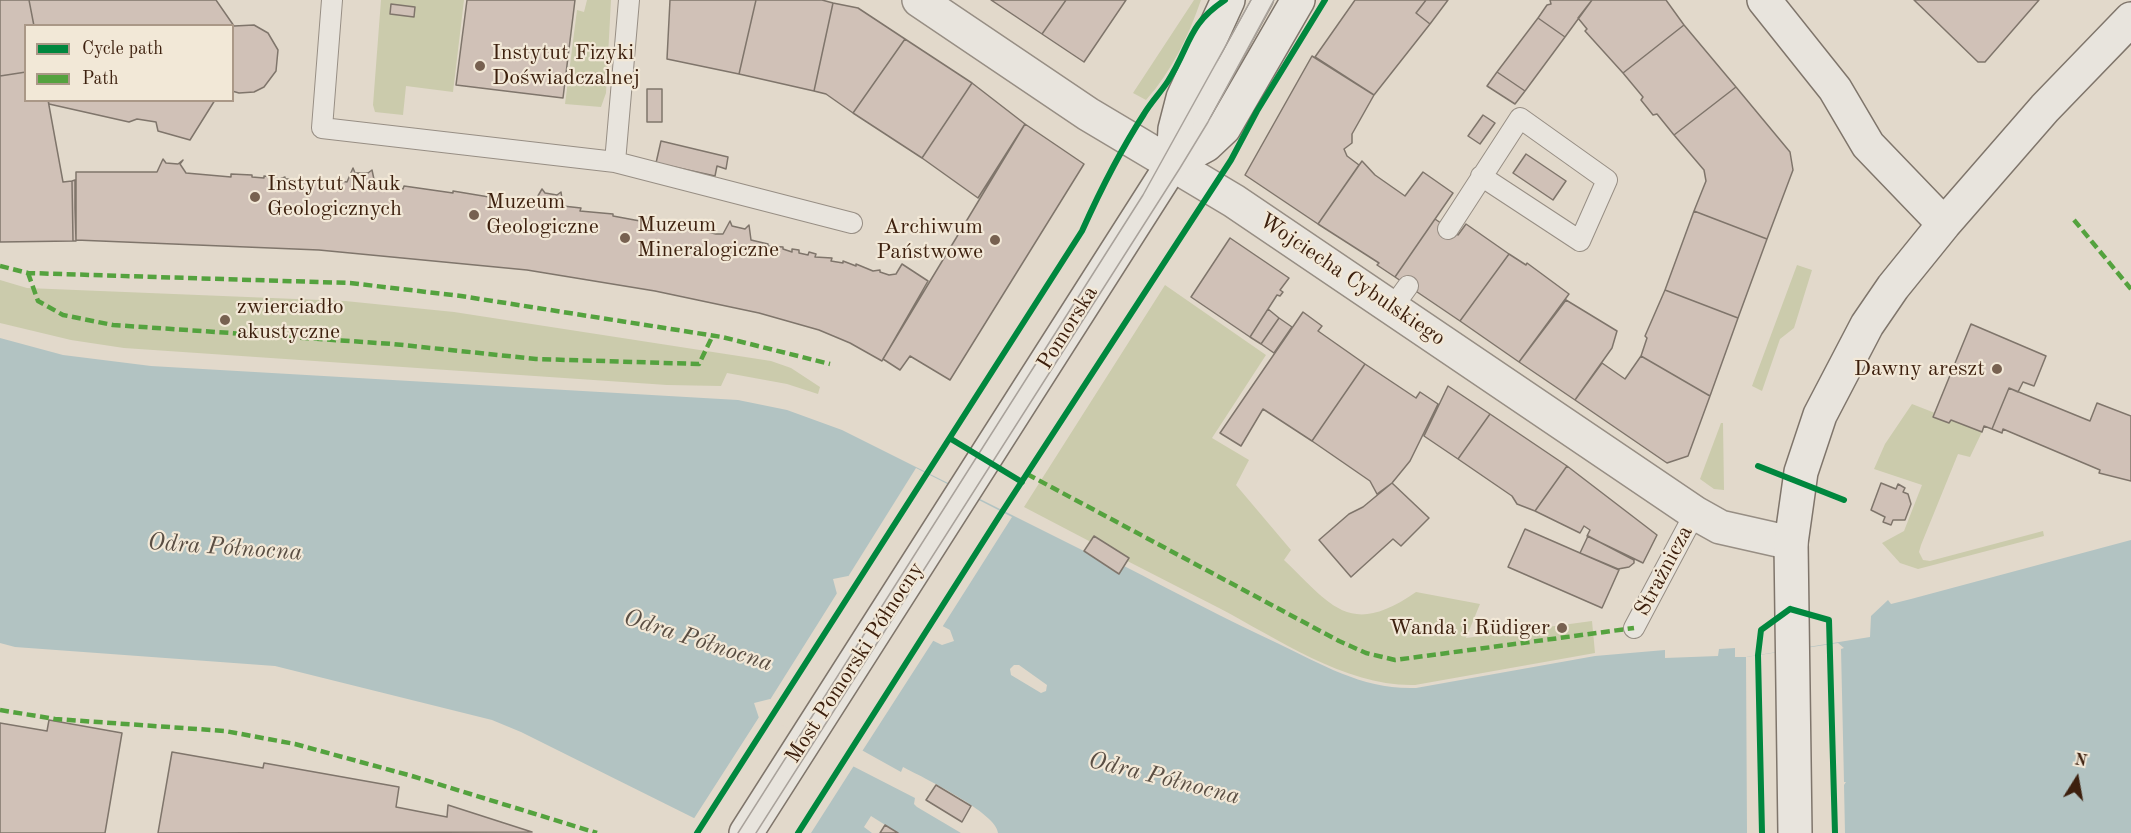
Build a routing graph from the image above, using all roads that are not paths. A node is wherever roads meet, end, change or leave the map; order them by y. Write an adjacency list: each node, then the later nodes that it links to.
1 (333, 0): 9 (lane)
2 (629, 0): 9 (lane)
3 (919, 0): 10 (street, Wojciecha Cybulskiego)
4 (1228, 0): 10 (street, Pomorska)
5 (1263, 0): 10 (lane)
6 (1298, 0): 10 (street, Pomorska)
7 (1764, 0): 13 (street)
8 (2131, 19): 13 (street)
9 (615, 162): 12 (lane)
10 (1173, 164): 15 (street, Pomorska); 16 (street, Wojciecha Cybulskiego)
11 (1481, 176): 11 (lane); 14 (lane)
12 (852, 222)
13 (1944, 224): 17 (street)
14 (1448, 229)
15 (964, 492): 19 (street, Most Pomorski Północny)
16 (1695, 513): 17 (street, Wojciecha Cybulskiego); 18 (lane, Strażnicza)
17 (1791, 543): 20 (street)
18 (1634, 628)
19 (747, 833)
20 (1795, 833)

